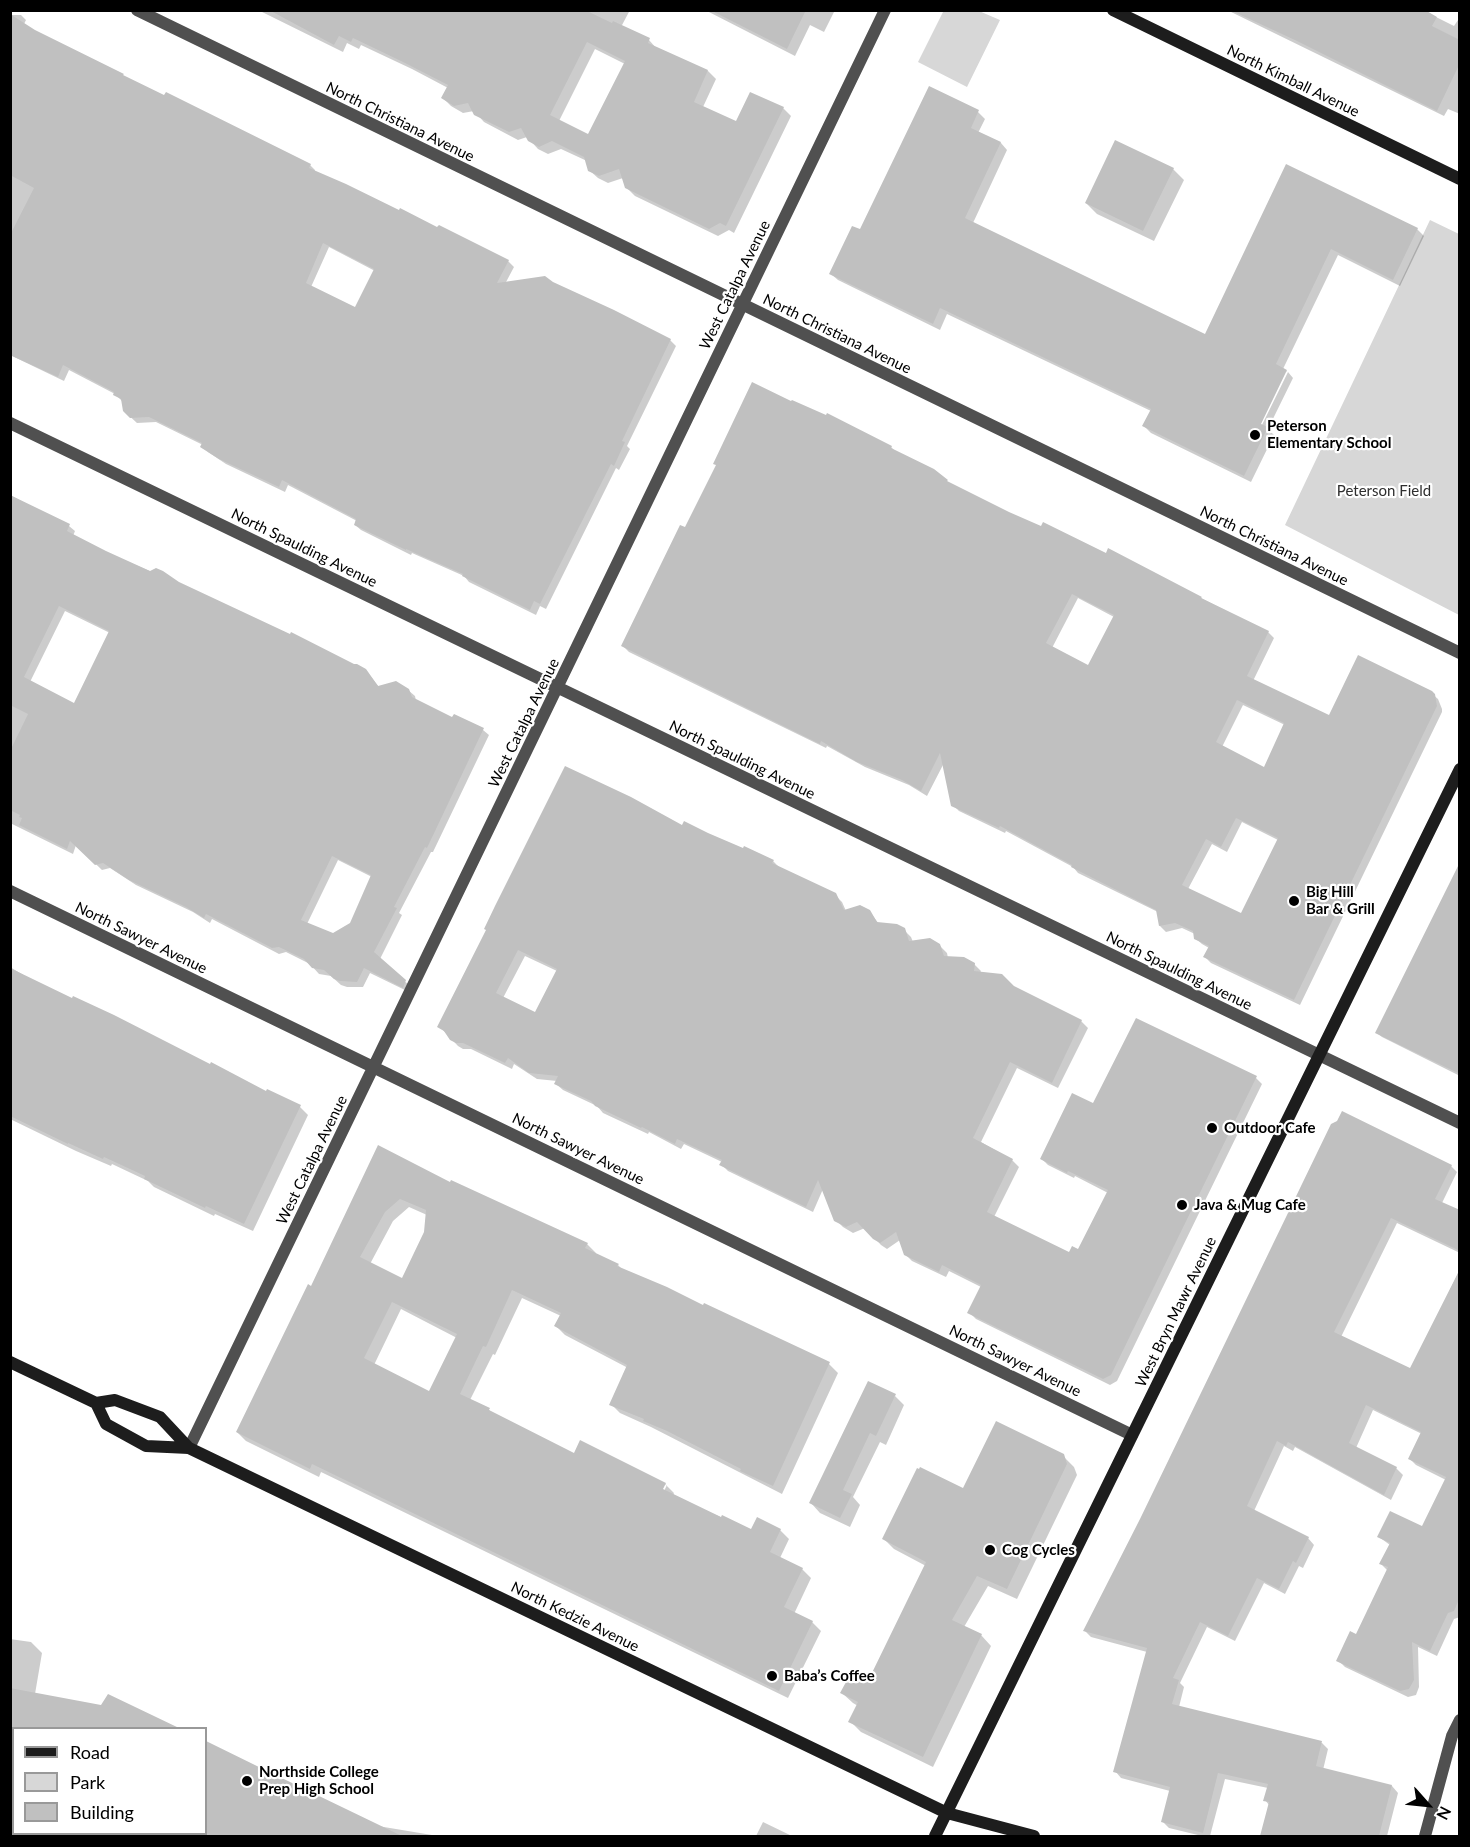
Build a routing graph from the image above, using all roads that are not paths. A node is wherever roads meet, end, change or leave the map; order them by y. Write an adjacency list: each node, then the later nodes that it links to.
1 (136, 10): 5 (street, North Christiana Avenue)
2 (885, 10): 5 (street, West Catalpa Avenue)
3 (1113, 10): 4 (street, North Kimball Avenue)
4 (1460, 179)
5 (743, 305): 7 (street, North Christiana Avenue); 8 (street, West Catalpa Avenue)
6 (10, 423): 8 (street, North Spaulding Avenue)
7 (1460, 653)
8 (558, 687): 11 (street, North Spaulding Avenue); 12 (street, West Catalpa Avenue)
9 (1460, 769): 11 (street, West Bryn Mawr Avenue)
10 (10, 891): 12 (street, North Sawyer Avenue)
11 (1319, 1056): 13 (street, North Spaulding Avenue); 16 (street, West Bryn Mawr Avenue)
12 (374, 1067): 16 (street, North Sawyer Avenue); 17 (street, West Catalpa Avenue)
13 (1460, 1123)
14 (10, 1362): 15 (street, North Kedzie Avenue)
15 (96, 1403): 17 (street, North Kedzie Avenue); 17 (street, North Kedzie Avenue)
16 (1132, 1435): 19 (street, West Bryn Mawr Avenue)
17 (189, 1448): 19 (street, North Kedzie Avenue)
18 (1460, 1720): 22 (street)
19 (947, 1814): 20 (street, West Bryn Mawr Avenue); 21 (street, North Kedzie Avenue)
20 (935, 1836)
21 (1034, 1836)
22 (1425, 1836)

